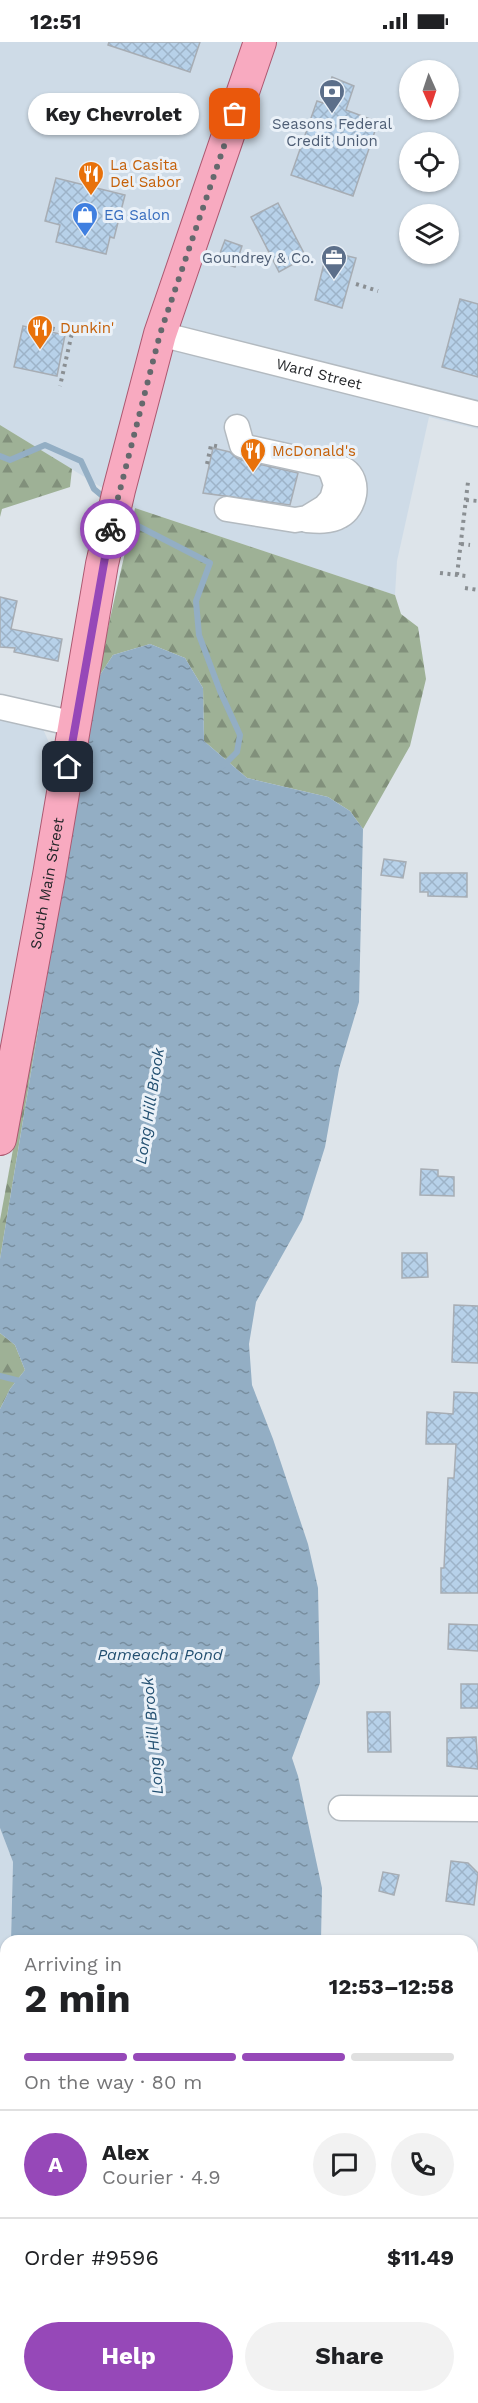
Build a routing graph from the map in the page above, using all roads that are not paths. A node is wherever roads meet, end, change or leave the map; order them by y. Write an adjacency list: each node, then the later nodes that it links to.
1 (260, 42): 2 (main road, South Main Street)
2 (160, 334): 3 (street, Ward Street); 7 (main road, South Main Street)
3 (478, 414)
4 (231, 437): 5 (street)
5 (227, 509)
6 (0, 707): 7 (street)
7 (75, 724): 8 (main road, South Main Street)
8 (0, 1139)
9 (341, 1808): 10 (street)
10 (478, 1809)

